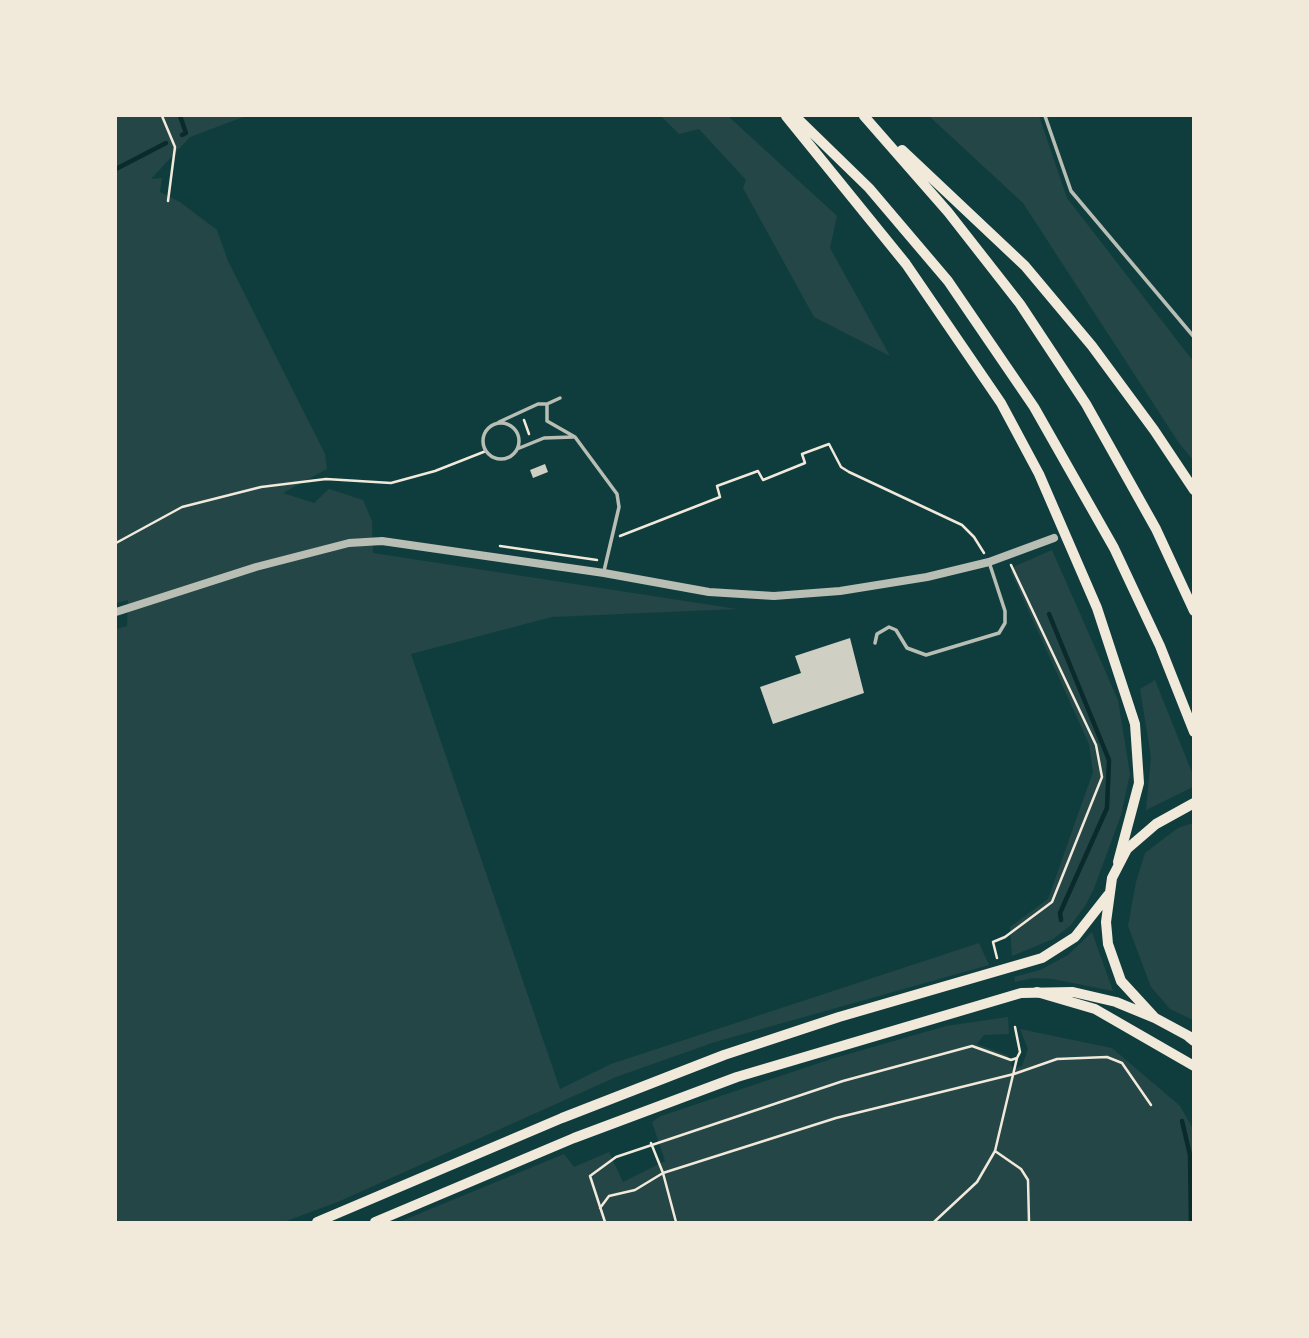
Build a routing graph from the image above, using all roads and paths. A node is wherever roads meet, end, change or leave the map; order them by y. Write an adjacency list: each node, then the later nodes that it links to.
1 (162, 116): 6 (path)
2 (786, 116): 31 (highway)
3 (794, 116): 29 (highway)
4 (1045, 116): 7 (lane)
5 (866, 118): 16 (highway); 26 (highway)
6 (168, 201)
7 (1194, 337)
8 (559, 398): 9 (lane)
9 (547, 404): 10 (lane); 12 (lane)
10 (520, 411): 11 (lane); 13 (path)
11 (494, 425): 14 (lane); 15 (lane)
12 (575, 437): 13 (lane); 18 (lane)
13 (532, 443): 14 (lane)
14 (517, 449): 15 (lane)
15 (486, 451): 19 (path)
16 (1194, 490)
17 (1054, 538): 22 (street)
18 (610, 541): 23 (path); 24 (lane)
19 (116, 543)
20 (488, 544): 24 (path)
21 (994, 551): 23 (path)
22 (1007, 555): 23 (street); 33 (path)
23 (986, 558): 25 (street); 28 (lane)
24 (606, 561): 25 (lane)
25 (604, 573): 27 (street)
26 (1194, 611)
27 (116, 612)
28 (876, 643)
29 (1194, 732)
30 (1194, 803): 31 (main road)
31 (1118, 862): 32 (main road)
32 (1108, 895): 35 (main road); 46 (main road)
33 (998, 960)
34 (1037, 992): 35 (main road); 39 (highway); 47 (main road)
35 (1155, 1018): 37 (main road)
36 (1015, 1027): 38 (path)
37 (1192, 1039)
38 (1017, 1058): 40 (path); 42 (path)
39 (1194, 1066)
40 (1014, 1074): 41 (path); 43 (path); 44 (path)
41 (1151, 1105)
42 (651, 1143): 44 (path); 45 (path)
43 (995, 1151): 50 (path); 51 (path)
44 (663, 1173): 45 (path); 49 (path)
45 (600, 1208): 48 (path)
46 (317, 1223)
47 (375, 1223)
48 (605, 1223)
49 (676, 1223)
50 (934, 1223)
51 (1029, 1223)

